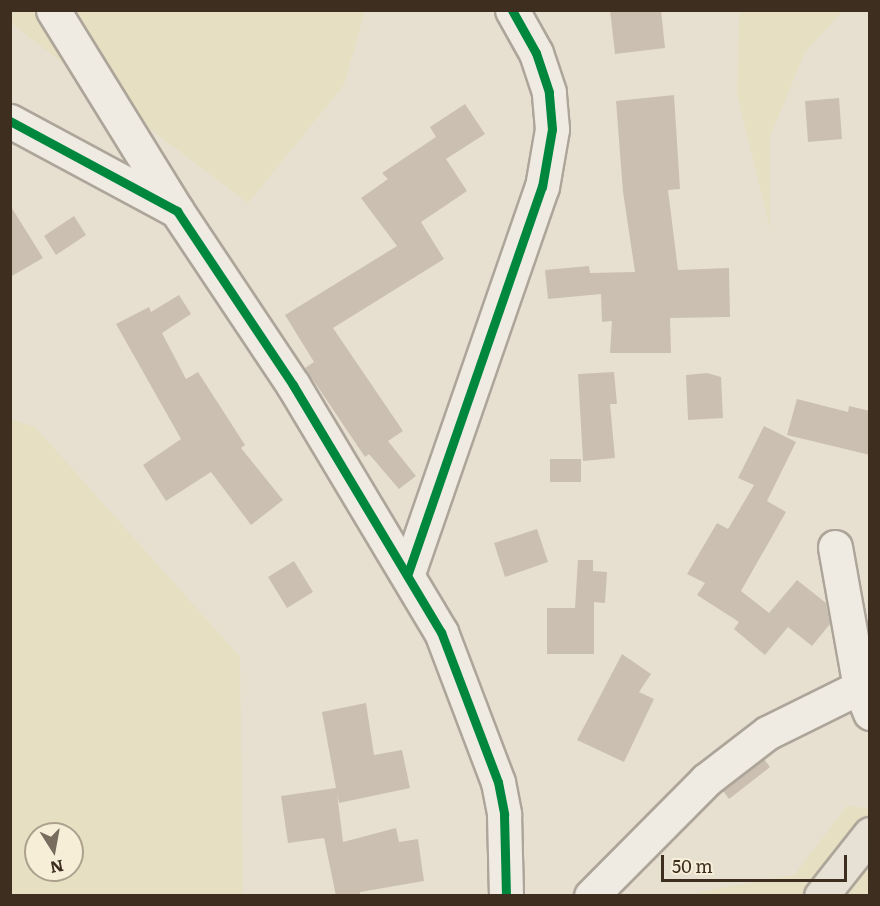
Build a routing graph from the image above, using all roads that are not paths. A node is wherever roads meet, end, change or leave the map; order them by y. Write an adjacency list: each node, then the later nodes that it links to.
1 (52, 10): 4 (street)
2 (512, 10): 6 (street)
3 (10, 121): 4 (street)
4 (177, 211): 6 (street)
5 (836, 547): 7 (street)
6 (408, 573): 9 (street)
7 (866, 694): 10 (street)
8 (870, 834): 11 (main road)
9 (506, 896)
10 (591, 896)
11 (820, 896)

